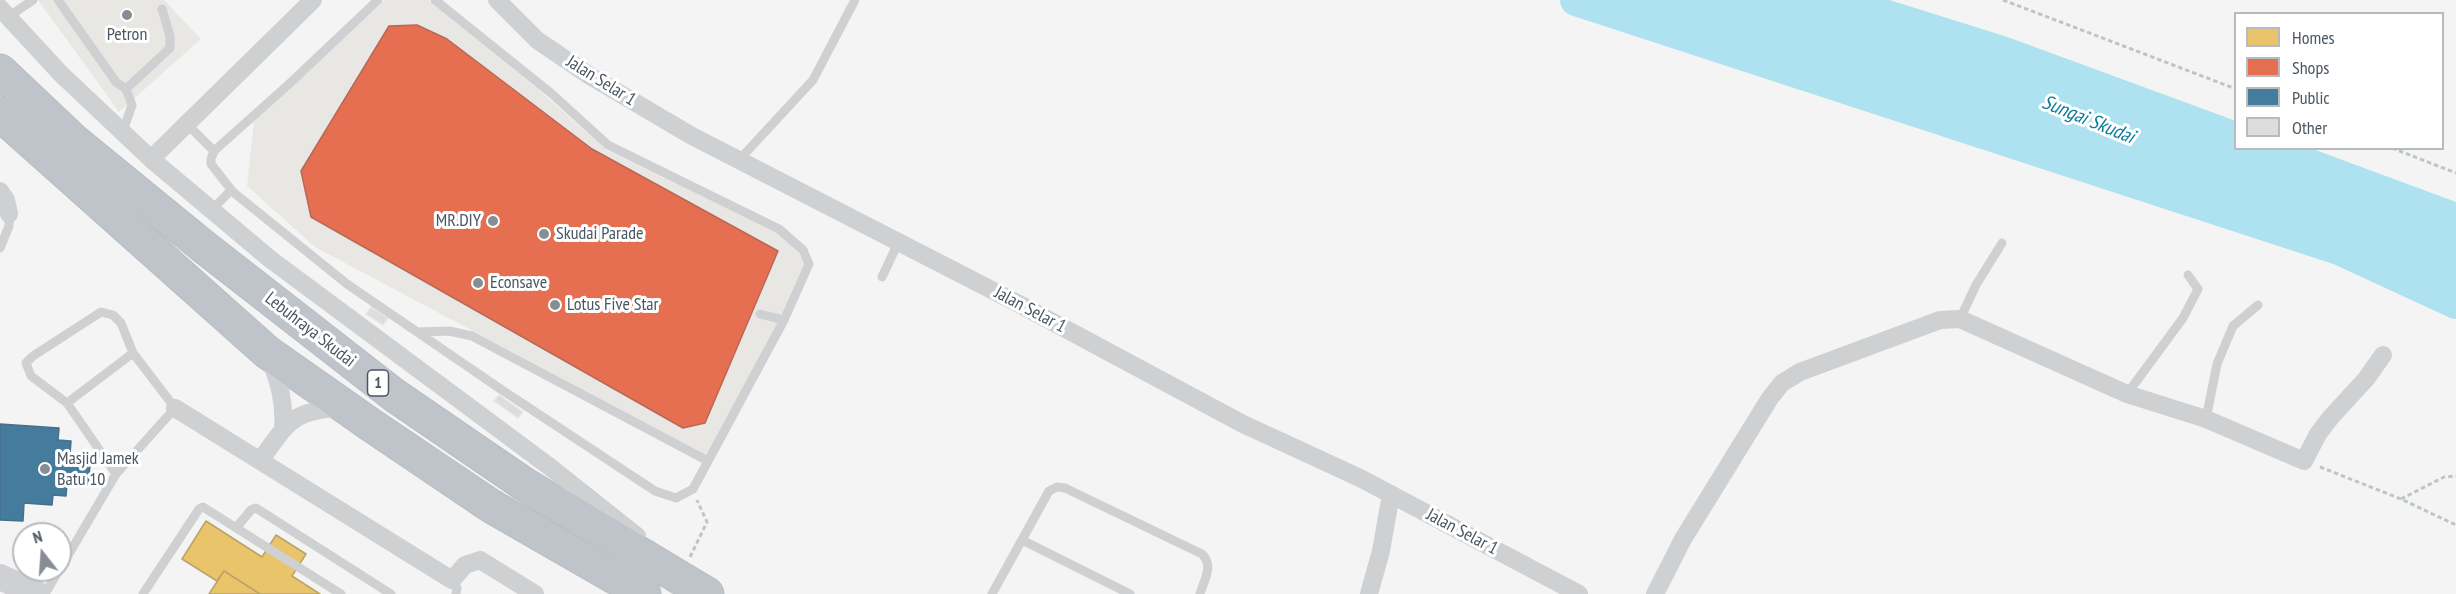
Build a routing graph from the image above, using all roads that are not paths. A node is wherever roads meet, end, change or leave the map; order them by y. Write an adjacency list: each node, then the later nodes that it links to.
1 (33, 0): 9 (lane)
2 (58, 0): 11 (lane)
3 (313, 0): 13 (street)
4 (378, 0): 15 (lane)
5 (435, 0): 30 (lane)
6 (497, 0): 17 (street, Jalan Selar 1)
7 (855, 0): 17 (lane)
8 (162, 9): 11 (lane)
9 (4, 12): 14 (street)
10 (0, 71): 56 (highway, Lebuhraya Skudai / 1)
11 (126, 89): 14 (lane)
12 (0, 114): 33 (highway, 1)
13 (186, 123): 15 (lane); 16 (street)
14 (123, 130): 16 (street)
15 (214, 151): 19 (lane)
16 (151, 159): 20 (street)
17 (739, 160): 22 (street, Jalan Selar 1)
18 (0, 191): 21 (street)
19 (232, 191): 20 (lane); 31 (lane)
20 (213, 211): 56 (street)
21 (9, 214): 24 (lane)
22 (899, 241): 26 (lane); 44 (street, Jalan Selar 1)
23 (2002, 243): 29 (lane)
24 (0, 248)
25 (2188, 274): 35 (lane)
26 (882, 277)
27 (2258, 305): 39 (lane)
28 (760, 314): 30 (lane)
29 (1960, 319): 35 (street); 62 (street)
30 (784, 320): 42 (lane)
31 (418, 332): 42 (lane); 42 (lane)
32 (133, 352): 36 (lane); 36 (lane); 37 (lane)
33 (267, 352): 38 (highway, 1); 40 (street)
34 (2383, 355): 39 (street)
35 (2127, 394): 39 (street)
36 (67, 403): 43 (lane)
37 (174, 408): 41 (street); 43 (lane)
38 (345, 408): 40 (street); 55 (highway, 1)
39 (2206, 419)
40 (283, 428): 41 (street)
41 (260, 461): 49 (street)
42 (708, 461)
43 (116, 474): 47 (lane)
44 (1391, 494): 60 (street); 61 (street, Jalan Selar 1)
45 (236, 528): 51 (lane); 52 (lane); 53 (lane)
46 (1022, 540): 57 (lane); 58 (lane); 59 (lane)
47 (72, 549)
48 (0, 577): 50 (street)
49 (454, 587): 54 (street)
50 (37, 594)
51 (142, 594)
52 (341, 594)
53 (391, 594)
54 (535, 594)
55 (644, 594)
56 (708, 594)
57 (992, 594)
58 (1130, 594)
59 (1200, 594)
60 (1369, 594)
61 (1579, 594)
62 (1654, 594)

